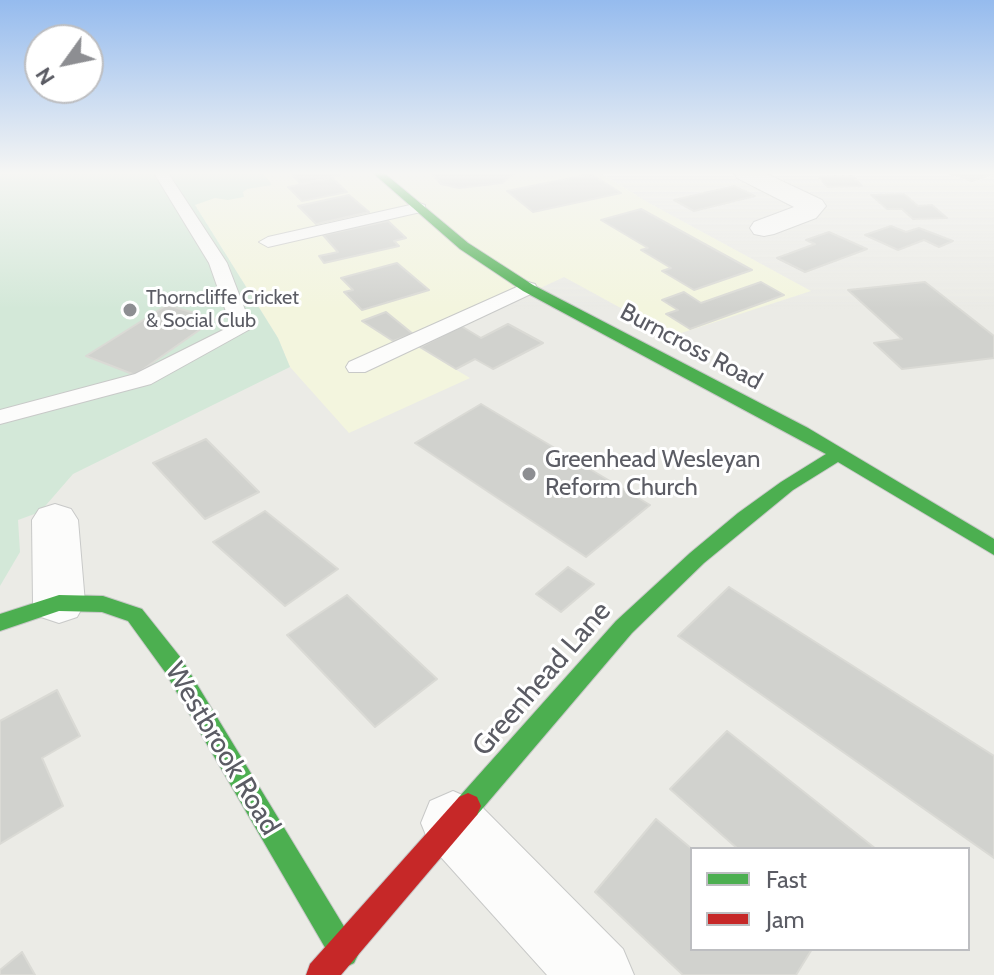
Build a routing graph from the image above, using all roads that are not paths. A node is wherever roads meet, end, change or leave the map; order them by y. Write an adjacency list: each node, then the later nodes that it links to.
1 (190, 218): 9 (lane)
2 (372, 218): 6 (lane)
3 (431, 218): 7 (main road, Burncross Road)
4 (789, 218): 5 (street)
5 (764, 228)
6 (268, 242)
7 (528, 288): 8 (lane); 10 (main road, Burncross Road)
8 (357, 367)
9 (0, 417)
10 (838, 454): 12 (main road, Burncross Road); 15 (main road, Greenhead Lane)
11 (55, 520): 13 (street)
12 (994, 548)
13 (59, 603): 14 (main road, Westbrook Road); 16 (main road, Westbrook Road)
14 (0, 623)
15 (453, 823): 16 (main road, Greenhead Lane); 18 (street)
16 (344, 953): 17 (main road, Greenhead Lane)
17 (321, 975)
18 (597, 975)

